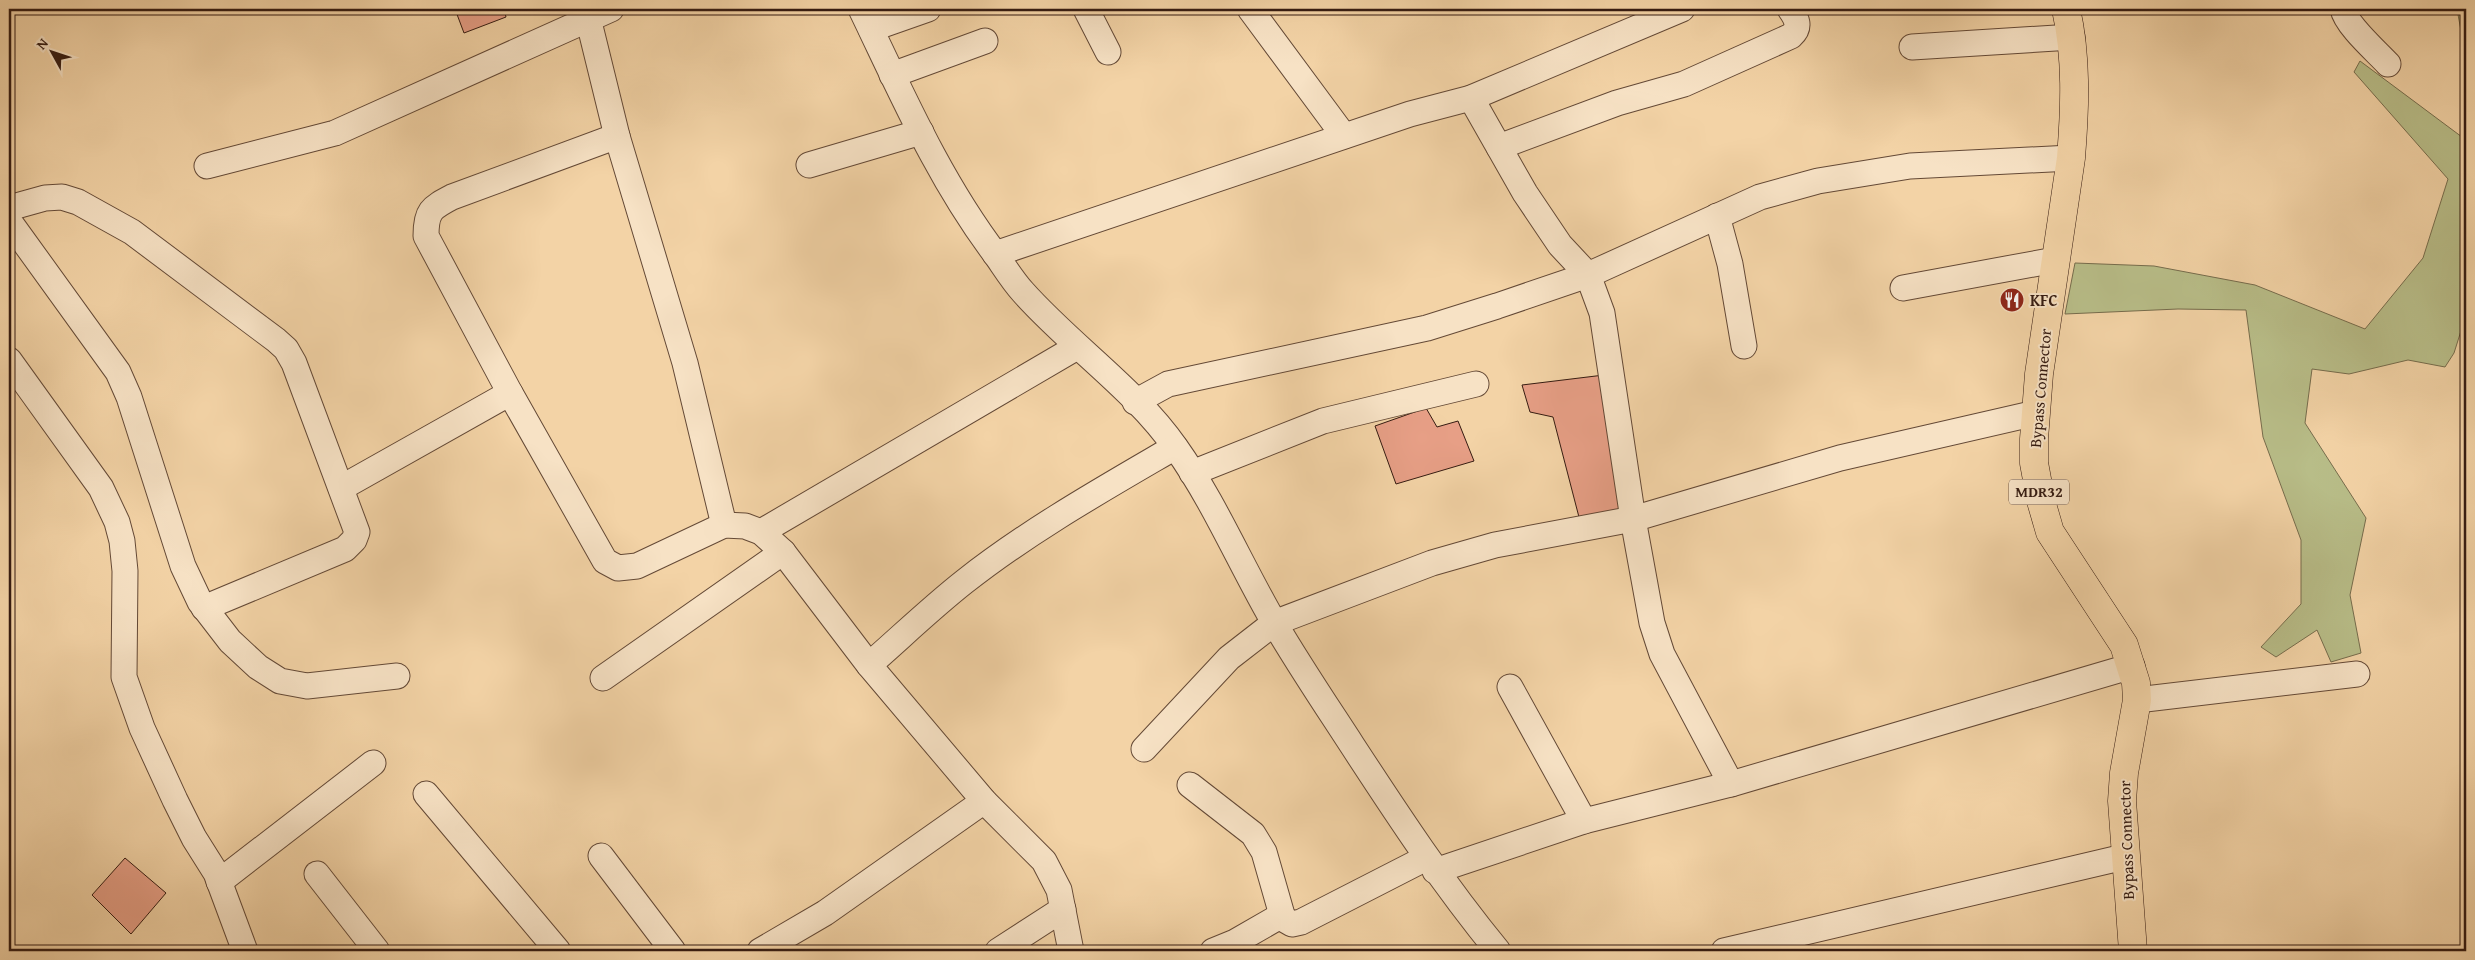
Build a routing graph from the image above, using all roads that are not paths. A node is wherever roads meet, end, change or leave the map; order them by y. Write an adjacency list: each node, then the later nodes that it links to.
1 (611, 9): 9 (street)
2 (928, 9): 10 (street)
3 (1086, 9): 14 (street)
4 (1250, 9): 20 (street)
5 (1682, 9): 17 (street)
6 (1790, 9): 21 (street)
7 (2066, 9): 11 (main road, Bypass Connector / MDR32)
8 (2343, 9): 15 (street)
9 (588, 18): 19 (street); 24 (street)
10 (866, 19): 16 (street)
11 (2072, 37): 13 (street); 22 (main road, Bypass Connector / MDR32)
12 (985, 41): 16 (street)
13 (1912, 48)
14 (1108, 52)
15 (2388, 64)
16 (892, 75): 18 (street)
17 (1471, 98): 20 (street); 21 (street)
18 (921, 132): 23 (street); 28 (street)
19 (617, 136): 36 (street); 43 (street)
20 (1344, 136): 28 (street)
21 (1499, 147): 30 (street)
22 (2071, 158): 26 (street); 29 (main road, Bypass Connector / MDR32)
23 (809, 164)
24 (207, 166)
25 (9, 208): 41 (street)
26 (1717, 216): 30 (street); 32 (street)
27 (9, 221): 46 (street)
28 (995, 254): 33 (street)
29 (2055, 260): 31 (street); 38 (main road, Bypass Connector / MDR32)
30 (1588, 275): 37 (street); 42 (street)
31 (1903, 288)
32 (1744, 346)
33 (1077, 347): 37 (street); 44 (street)
34 (9, 360): 66 (street)
35 (1476, 384): 40 (street)
36 (510, 393): 41 (street); 43 (street)
37 (1135, 402): 39 (street)
38 (2036, 413): 42 (street); 49 (main road, Bypass Connector / MDR32)
39 (1175, 447): 40 (street); 48 (street)
40 (1192, 473): 47 (street)
41 (341, 488): 46 (street)
42 (1634, 519): 47 (street); 57 (street)
43 (724, 525): 44 (street)
44 (761, 532): 45 (street)
45 (783, 552): 48 (street); 52 (street)
46 (204, 608): 51 (street)
47 (1274, 623): 55 (street); 64 (street)
48 (869, 665): 60 (street)
49 (2132, 666): 54 (main road, Bypass Connector / MDR32); 57 (street)
50 (2357, 674): 54 (street)
51 (397, 676)
52 (603, 678)
53 (1510, 687): 61 (street)
54 (2137, 700): 63 (main road, Bypass Connector / MDR32)
55 (1144, 748)
56 (372, 763): 66 (street)
57 (1731, 784): 61 (street)
58 (1190, 785): 68 (street)
59 (426, 794): 71 (street)
60 (984, 801): 67 (street); 73 (street)
61 (1584, 821): 64 (street)
62 (601, 856): 72 (street)
63 (2124, 857): 78 (street); 79 (main road, Bypass Connector / MDR32)
64 (1431, 864): 68 (street); 77 (street)
65 (317, 874): 70 (street)
66 (219, 882): 69 (street)
67 (1063, 909): 74 (street); 75 (street)
68 (1282, 915): 76 (street)
69 (245, 951)
70 (377, 951)
71 (558, 951)
72 (673, 951)
73 (760, 951)
74 (998, 951)
75 (1072, 951)
76 (1212, 951)
77 (1498, 951)
78 (1724, 951)
79 (2133, 951)

